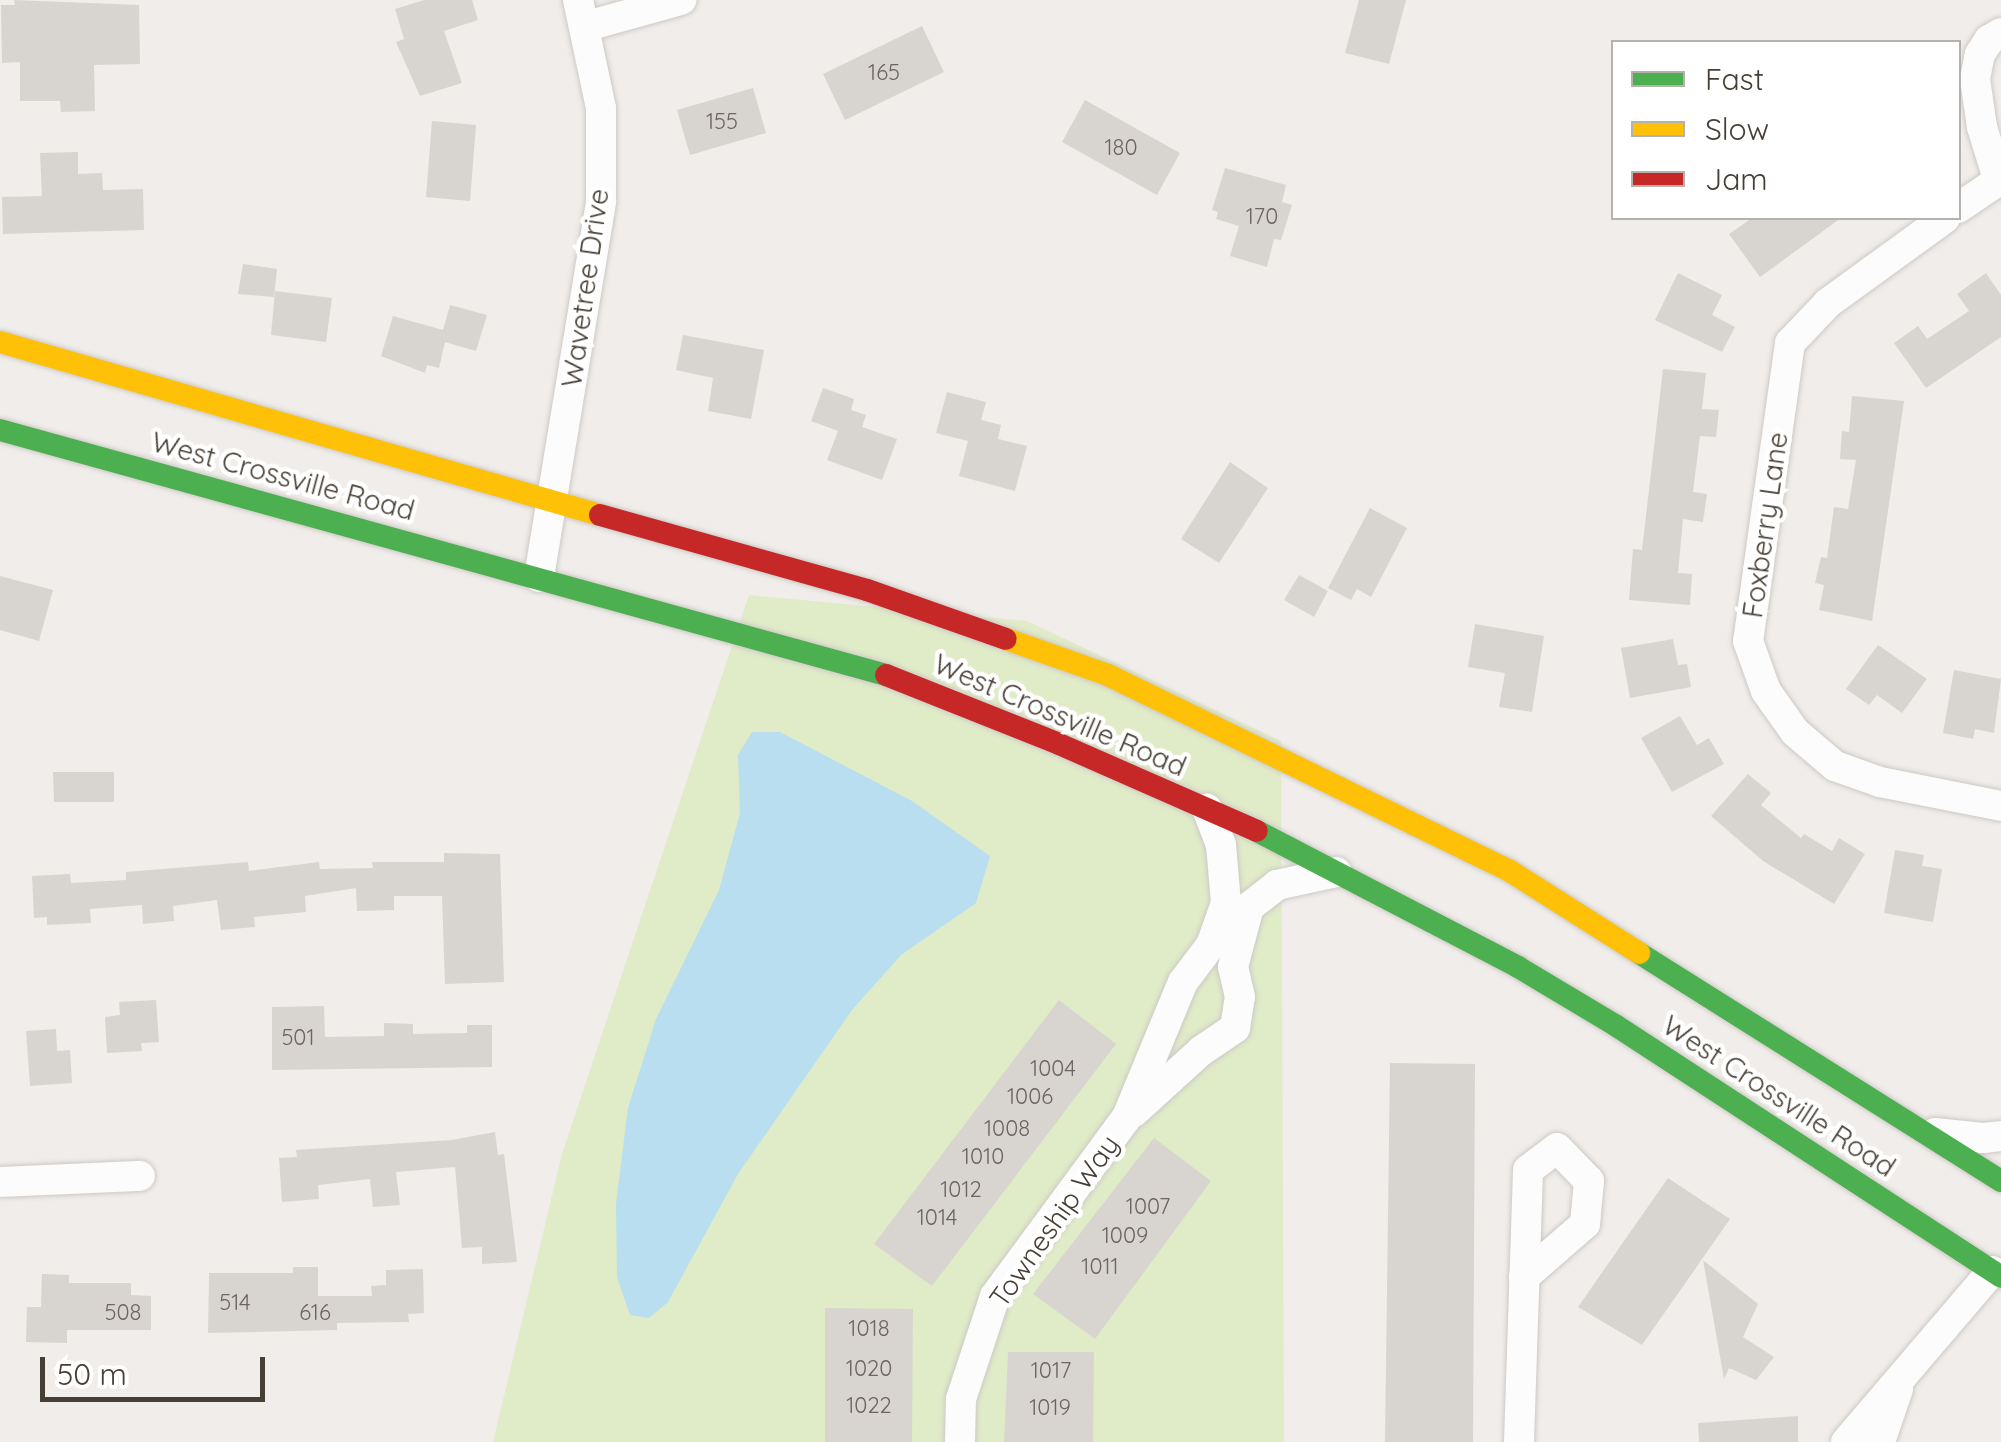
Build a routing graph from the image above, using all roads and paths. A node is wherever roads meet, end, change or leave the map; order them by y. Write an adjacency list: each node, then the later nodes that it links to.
1 (681, 0): 2 (street)
2 (582, 13): 9 (street, Wavetree Drive)
3 (2001, 34): 4 (street)
4 (1999, 179): 5 (street)
5 (1961, 206)
6 (1942, 220): 11 (street, Foxberry Lane)
7 (0, 342): 9 (main road, West Crossville Road)
8 (0, 430): 10 (main road, West Crossville Road)
9 (552, 501): 10 (street, Wavetree Drive); 16 (main road, West Crossville Road)
10 (539, 577): 12 (main road, West Crossville Road)
11 (2001, 806)
12 (1207, 809): 13 (main road, West Crossville Road); 14 (street)
13 (1336, 872): 14 (street); 21 (main road, West Crossville Road)
14 (1237, 905): 15 (street, Towneship Way); 15 (street, Towneship Way)
15 (1127, 1117): 24 (street, Towneship Way)
16 (1925, 1132): 17 (street); 19 (main road, West Crossville Road)
17 (2001, 1136)
18 (140, 1176): 20 (street)
19 (2001, 1181)
20 (0, 1182)
21 (1997, 1274): 23 (street)
22 (1524, 1277): 22 (street); 25 (street)
23 (1900, 1382): 26 (street); 27 (street)
24 (960, 1442)
25 (1519, 1442)
26 (1846, 1442)
27 (1880, 1442)

